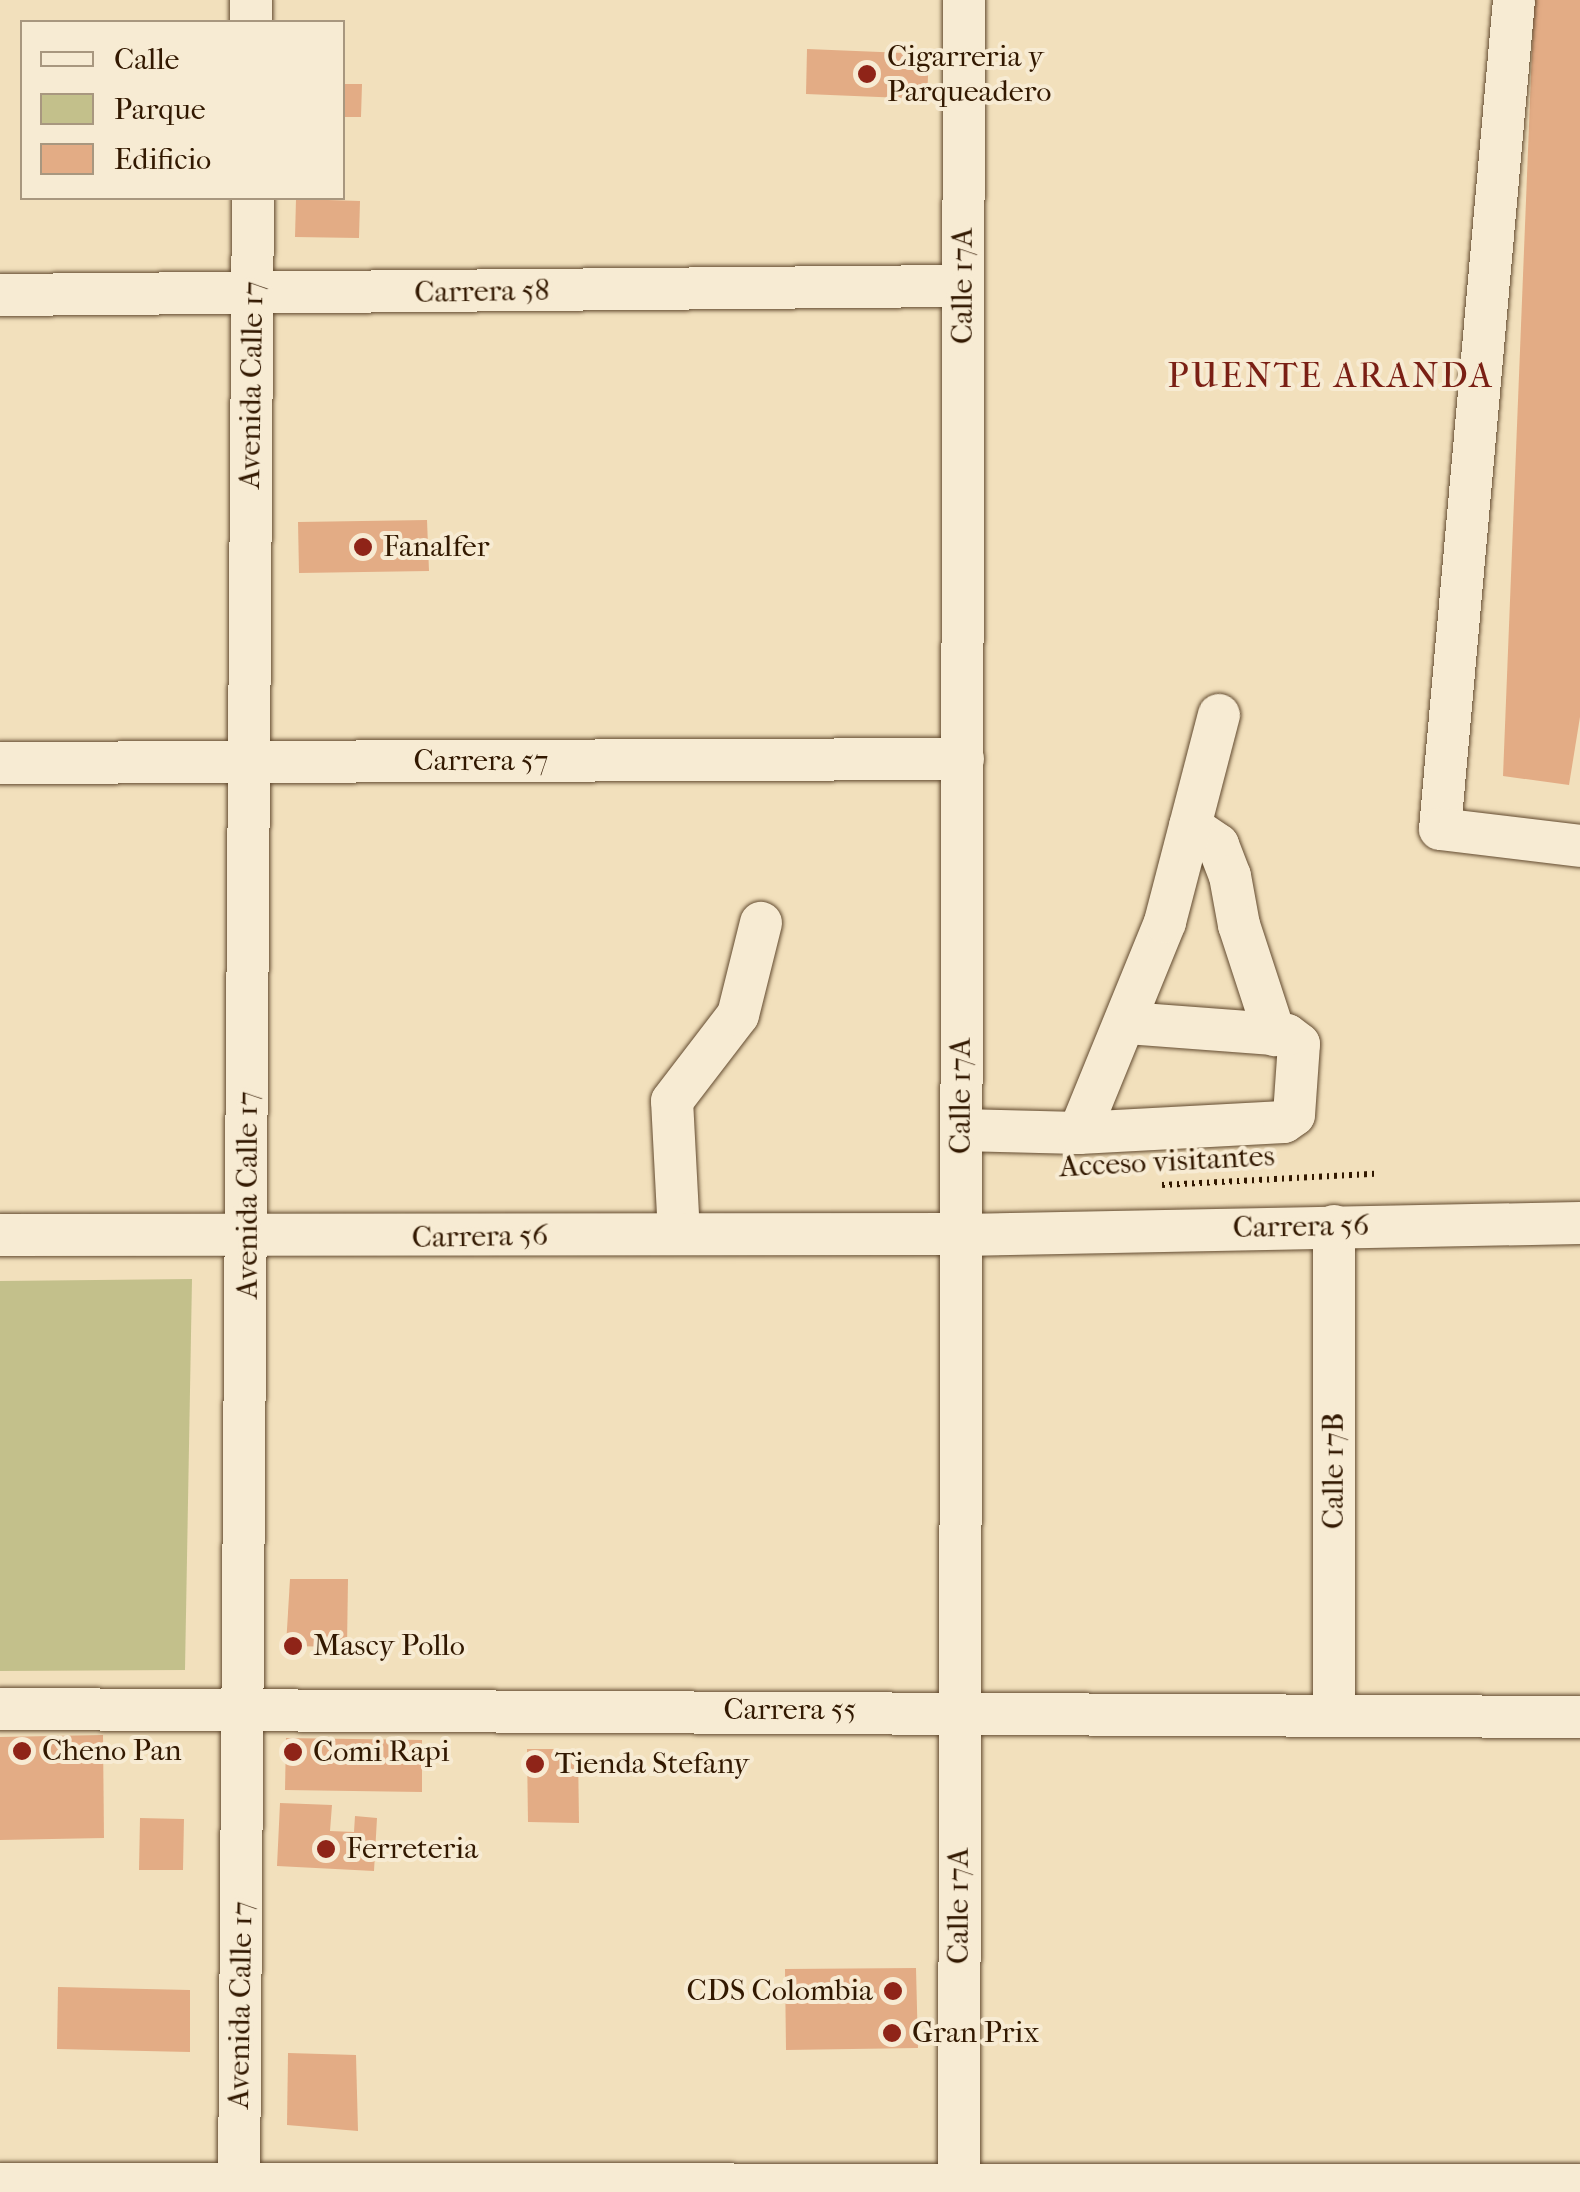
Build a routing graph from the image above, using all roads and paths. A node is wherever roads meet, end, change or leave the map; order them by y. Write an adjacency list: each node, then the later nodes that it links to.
1 (964, 0): 4 (street, Calle 17A)
2 (1514, 0): 12 (street)
3 (253, 200): 5 (street, Avenida Calle 17)
4 (964, 286): 5 (street, Carrera 58); 8 (street, Calle 17A)
5 (254, 295): 6 (street, Carrera 58); 10 (street, Avenida Calle 17)
6 (0, 296)
7 (1219, 716): 11 (street)
8 (962, 758): 10 (street, Carrera 57); 18 (street, Calle 17A)
9 (0, 762): 10 (street, Carrera 57)
10 (248, 762): 27 (street, Avenida Calle 17)
11 (1190, 826): 14 (street); 15 (street)
12 (1580, 846)
13 (760, 922): 24 (street)
14 (1165, 922): 15 (street); 16 (street)
15 (1239, 925): 17 (street)
16 (1127, 1023): 17 (street); 19 (street)
17 (1275, 1034): 19 (street)
18 (961, 1130): 19 (street); 25 (street, Calle 17A)
19 (1079, 1133)
20 (1375, 1174): 21 (path, Acceso visitantes)
21 (1140, 1186)
22 (1580, 1223): 23 (street, Carrera 56)
23 (1334, 1226): 25 (street, Carrera 56); 31 (street, Calle 17B)
24 (679, 1234): 25 (street, Carrera 56); 27 (street, Carrera 56)
25 (961, 1234): 29 (street, Calle 17A)
26 (0, 1236): 27 (street, Carrera 56)
27 (248, 1239): 30 (street, Avenida Calle 17)
28 (0, 1709): 30 (street, Carrera 55)
29 (960, 1710): 30 (street, Carrera 55); 31 (street, Carrera 55); 36 (street, Calle 17A)
30 (244, 1712): 35 (street, Avenida Calle 17)
31 (1334, 1716): 32 (street, Carrera 55)
32 (1580, 1717)
33 (0, 2184): 35 (street)
34 (1580, 2185): 36 (street)
35 (239, 2189): 36 (street)
36 (958, 2190)

